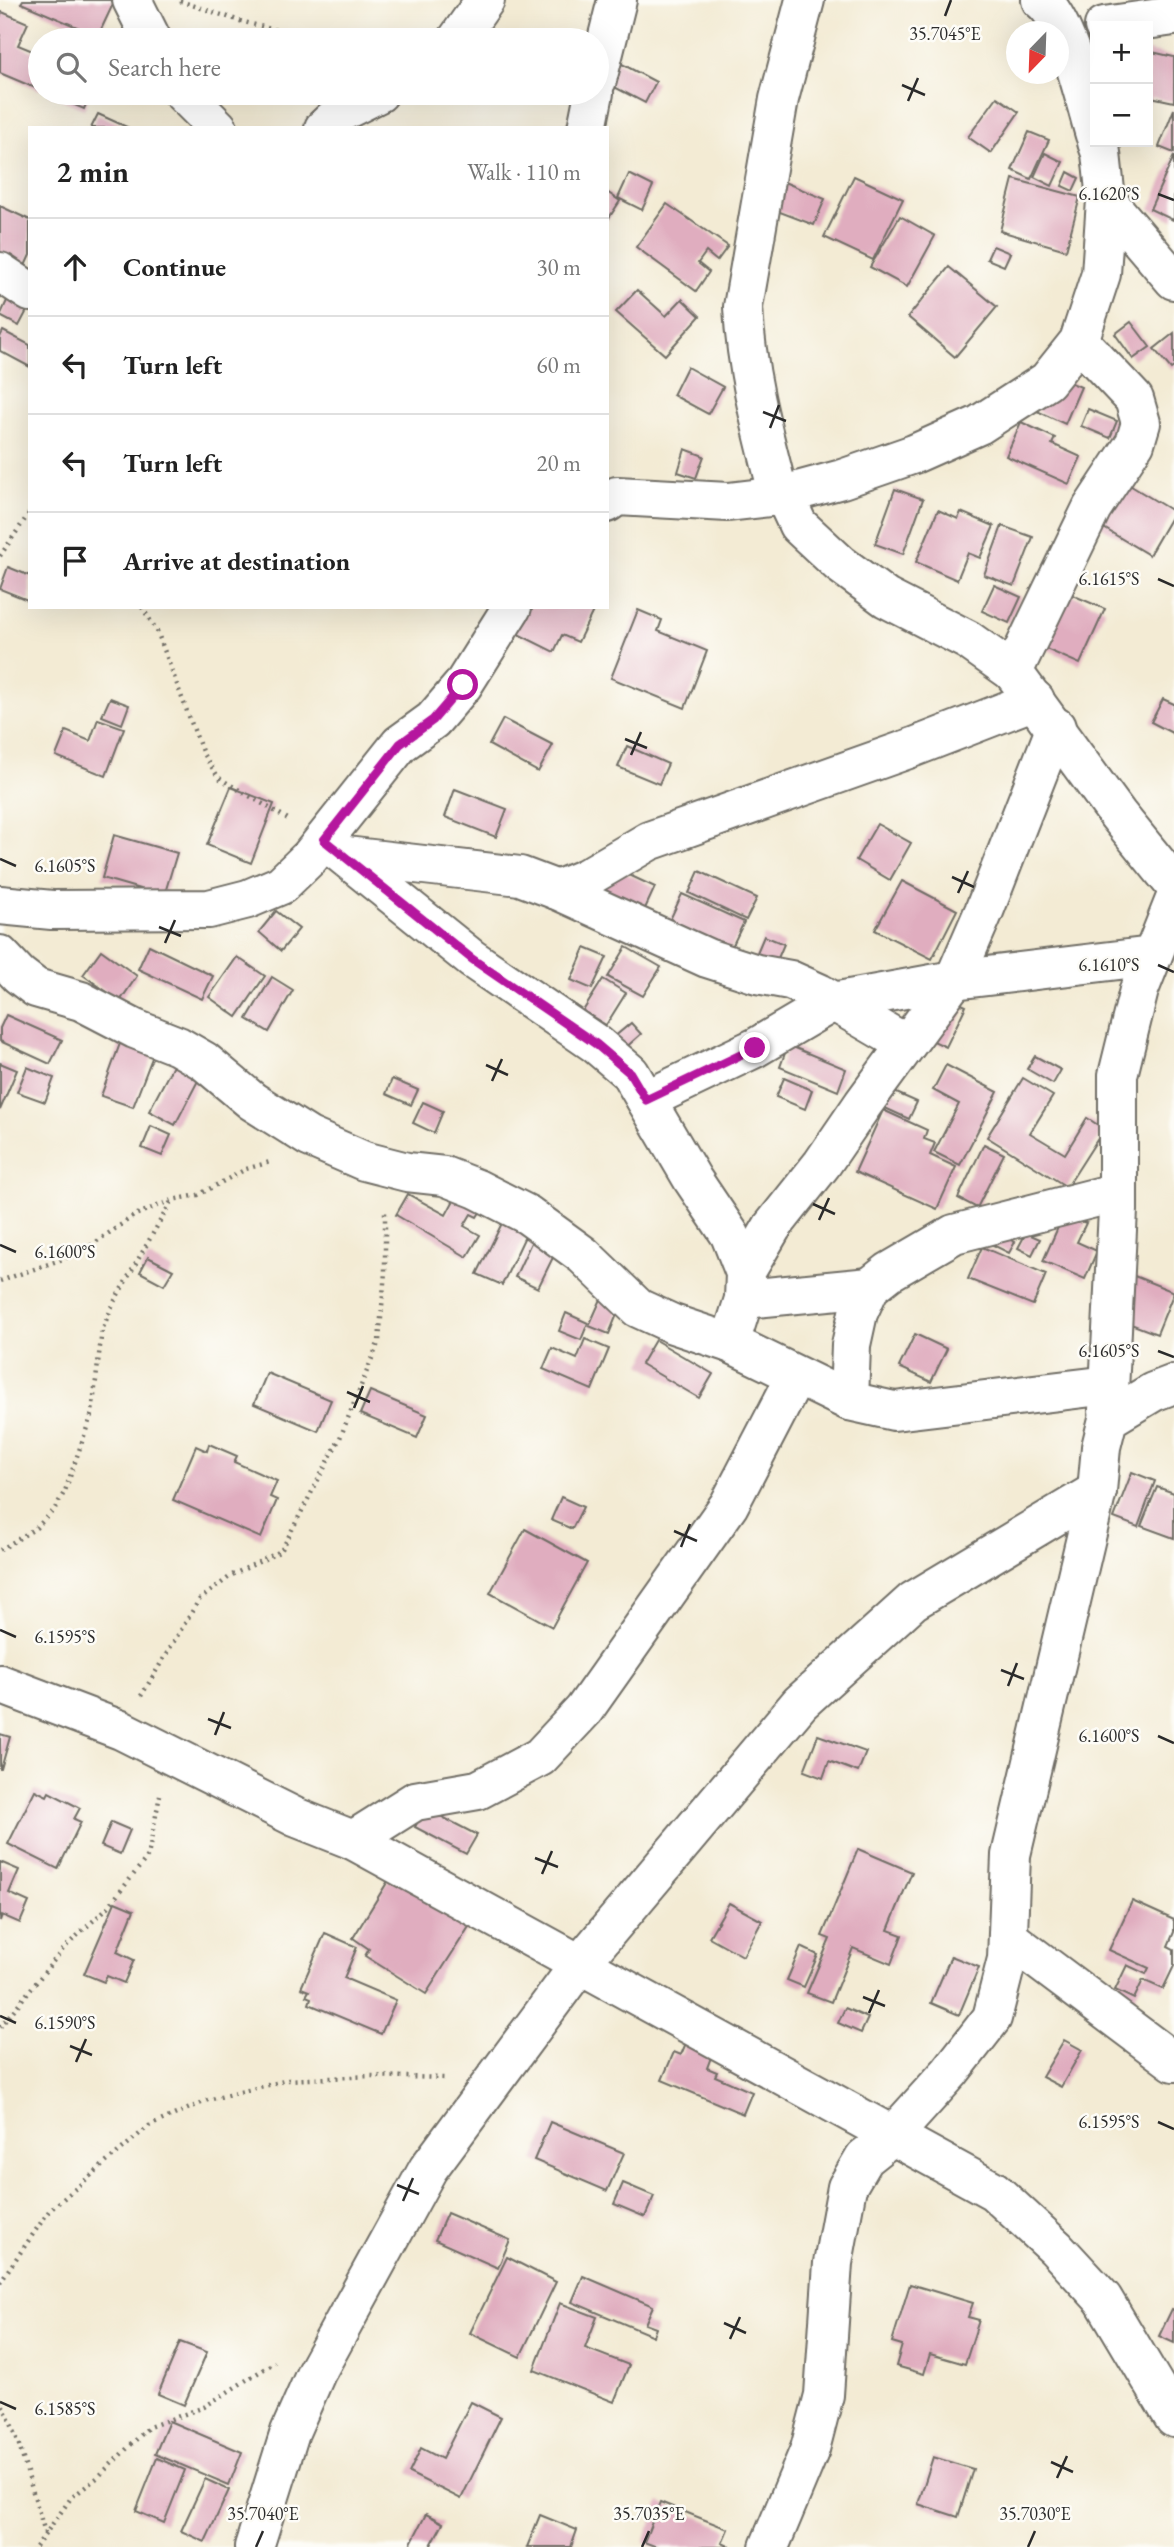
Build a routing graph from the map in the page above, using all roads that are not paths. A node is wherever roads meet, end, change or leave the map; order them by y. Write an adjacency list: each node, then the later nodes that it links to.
1 (132, 0): 8 (street)
2 (485, 0): 9 (street)
3 (617, 0): 10 (street)
4 (805, 0): 24 (street)
5 (1059, 13): 14 (street)
6 (1174, 16): 7 (street)
7 (1139, 21)
8 (146, 28)
9 (465, 28)
10 (609, 32)
11 (195, 105): 15 (street)
12 (354, 105): 16 (street)
13 (592, 105): 17 (street)
14 (1090, 118)
15 (216, 126)
16 (326, 126)
17 (587, 126)
18 (1099, 147): 19 (street)
19 (1106, 200): 21 (street); 23 (street)
20 (0, 272): 22 (street)
21 (1174, 280)
22 (28, 291)
23 (1079, 341): 24 (street); 27 (street)
24 (781, 495): 25 (street); 27 (street)
25 (611, 496)
26 (511, 609): 28 (street)
27 (1035, 700): 29 (street); 30 (street); 35 (street)
28 (335, 848): 30 (street); 32 (street); 38 (street)
29 (1174, 884)
30 (556, 890): 36 (street)
31 (1174, 902): 34 (street)
32 (0, 905)
33 (0, 955): 42 (street)
34 (1152, 956): 35 (street); 39 (street)
35 (954, 980): 36 (street); 37 (street)
36 (834, 1002): 37 (street); 38 (street)
37 (906, 1045): 40 (street)
38 (646, 1100): 40 (street)
39 (1118, 1192): 41 (street); 46 (street)
40 (745, 1286): 41 (street); 42 (street)
41 (870, 1287): 45 (street)
42 (730, 1343): 43 (street)
43 (796, 1376): 45 (street); 49 (street)
44 (1174, 1384): 46 (street)
45 (849, 1401): 46 (street)
46 (1108, 1402): 47 (street)
47 (1097, 1490): 50 (street); 51 (street)
48 (0, 1684): 49 (street)
49 (353, 1840): 51 (street)
50 (1010, 1940): 52 (street); 53 (street)
51 (580, 1964): 53 (street); 55 (street)
52 (1174, 2062)
53 (893, 2135): 54 (street); 56 (street)
54 (1174, 2418)
55 (254, 2547)
56 (769, 2547)

